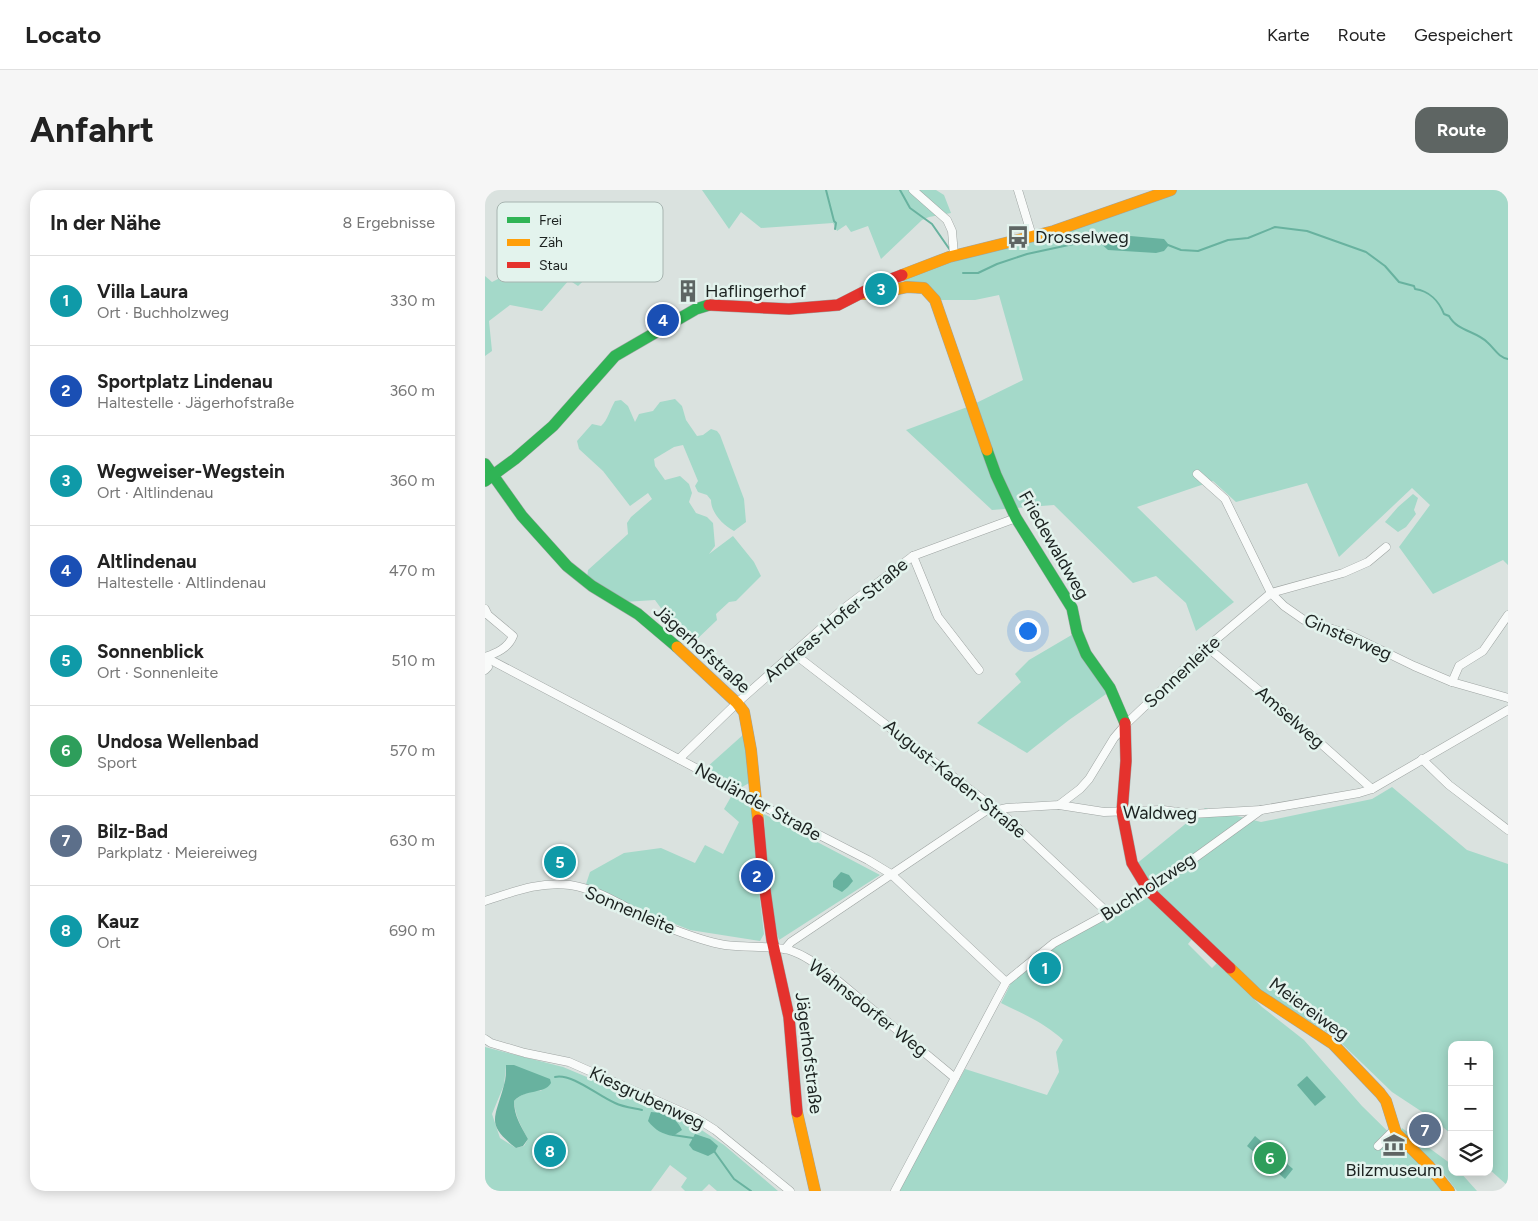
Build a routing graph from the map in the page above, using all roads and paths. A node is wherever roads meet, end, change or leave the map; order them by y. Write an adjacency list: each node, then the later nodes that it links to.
1 (913, 190): 5 (street)
2 (1018, 190): 4 (street)
3 (1171, 190): 4 (street)
4 (1032, 236): 5 (street)
5 (954, 255): 6 (street)
6 (861, 294): 9 (street); 10 (street, Friedewaldweg)
7 (485, 464): 9 (street, Jägerhofstraße)
8 (1197, 474): 13 (street, Ginsterweg)
9 (490, 478): 23 (street, Jägerhofstraße)
10 (1016, 518): 12 (street, Andreas-Hofer-Straße); 25 (street, Friedewaldweg)
11 (1386, 547): 13 (street, Sonnenleite)
12 (913, 556): 17 (street, Andreas-Hofer-Straße); 20 (street)
13 (1271, 593): 16 (street, Sonnenleite); 21 (street, Ginsterweg)
14 (485, 609): 18 (street)
15 (1508, 615): 21 (street)
16 (1207, 648): 25 (street, Sonnenleite); 28 (street, Amselweg)
17 (793, 653): 23 (street, Andreas-Hofer-Straße); 31 (street, August-Kaden-Straße)
18 (485, 657): 19 (street); 26 (street, Neuländer Straße)
19 (485, 670)
20 (979, 670)
21 (1452, 682): 22 (street, Ginsterweg)
22 (1508, 698)
23 (737, 703): 26 (street, Andreas-Hofer-Straße); 29 (street, Jägerhofstraße)
24 (1508, 710): 27 (street, Buchholzweg)
25 (1126, 724): 30 (street, Sonnenleite); 33 (street, Friedewaldweg)
26 (679, 759): 29 (street, Neuländer Straße)
27 (1422, 759): 28 (street, Buchholzweg); 34 (street)
28 (1372, 788): 32 (street, Buchholzweg)
29 (757, 803): 35 (street, Neuländer Straße); 39 (street, Jägerhofstraße)
30 (1059, 805): 31 (street); 33 (street, Waldweg)
31 (995, 808): 35 (street); 38 (street, August-Kaden-Straße)
32 (1261, 810): 33 (street, Waldweg); 36 (street, Buchholzweg)
33 (1122, 812): 36 (street, Friedewaldweg)
34 (1508, 830)
35 (891, 874): 39 (street); 40 (street, Neuländer Straße)
36 (1149, 890): 38 (street, Buchholzweg); 43 (street, Meiereiweg)
37 (485, 901): 39 (street, Sonnenleite)
38 (1109, 914): 40 (street, Buchholzweg)
39 (780, 949): 42 (street, Wahnsdorfer Weg); 46 (street, Jägerhofstraße)
40 (1006, 982): 42 (street, Buchholzweg)
41 (485, 1039): 45 (street, Kiesgrubenweg)
42 (955, 1078): 47 (street, Buchholzweg)
43 (1394, 1130): 44 (street); 48 (street, Meiereiweg)
44 (1378, 1146)
45 (790, 1191)
46 (815, 1191)
47 (895, 1191)
48 (1449, 1191)

